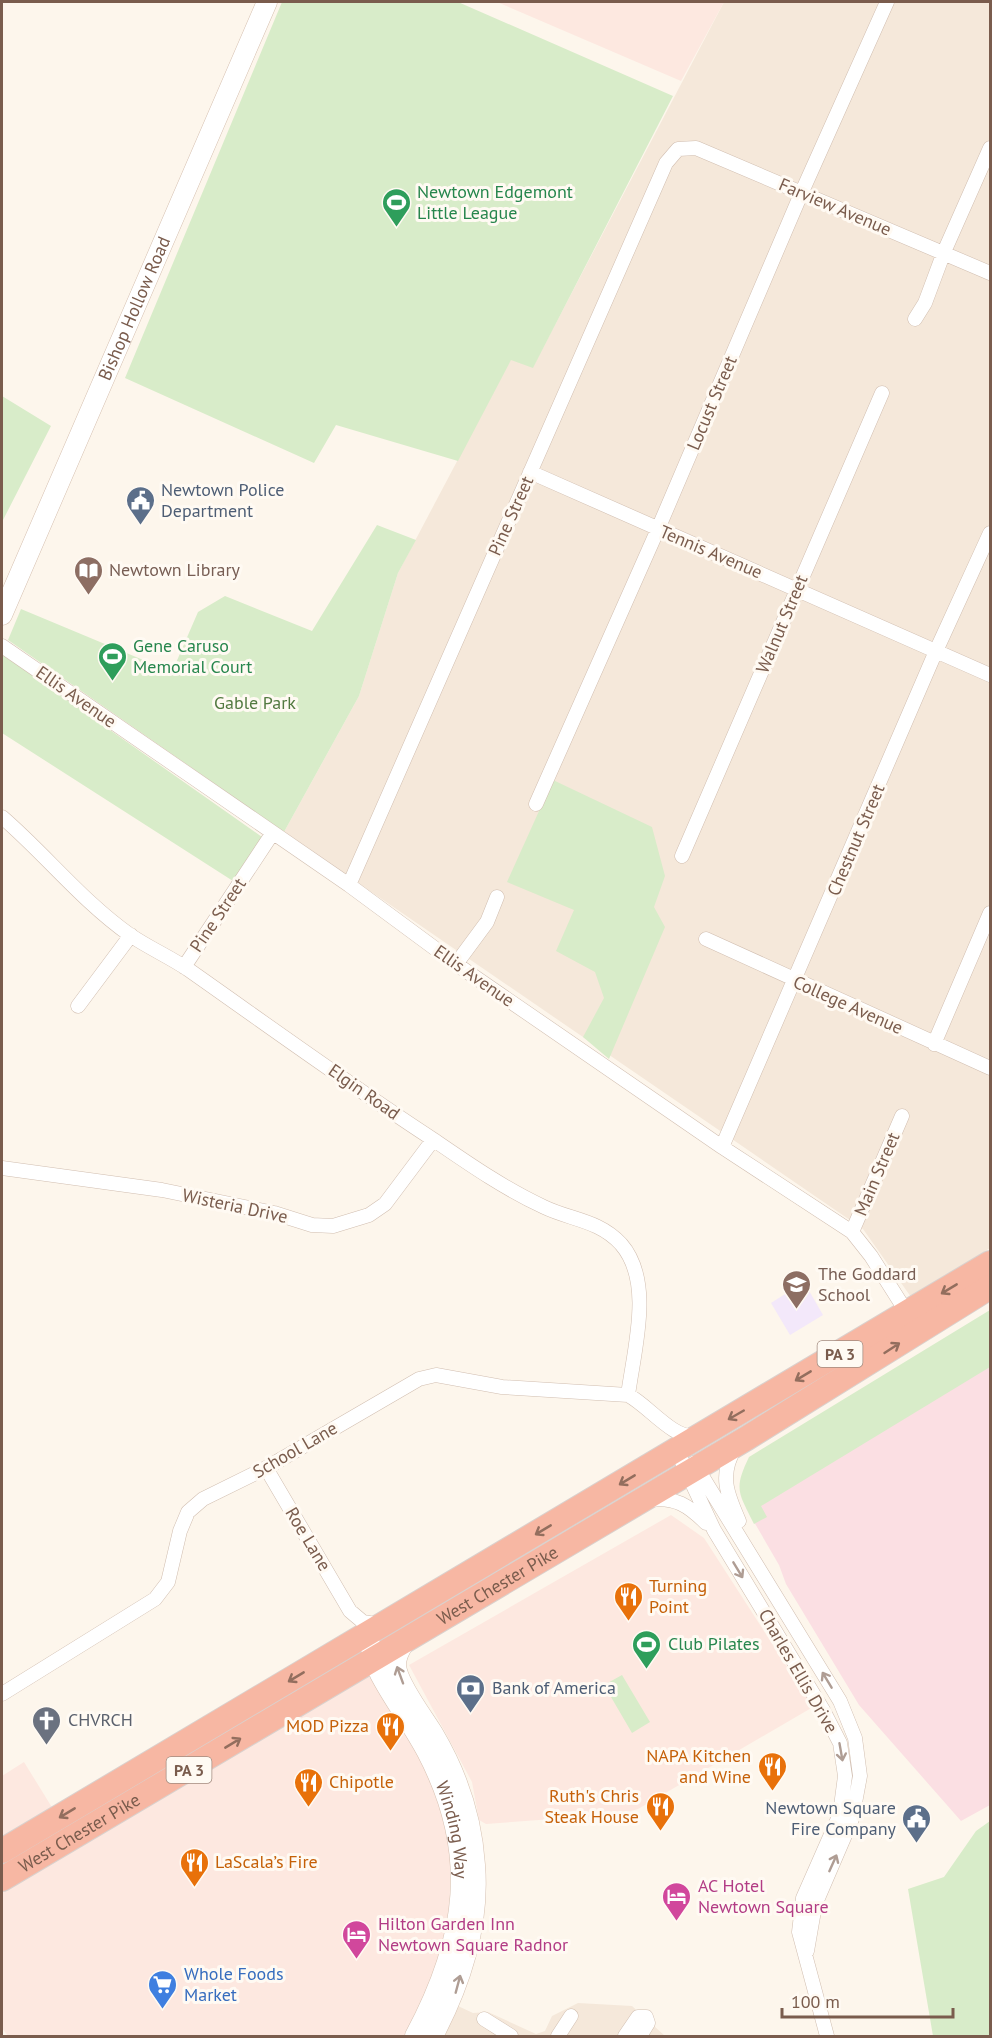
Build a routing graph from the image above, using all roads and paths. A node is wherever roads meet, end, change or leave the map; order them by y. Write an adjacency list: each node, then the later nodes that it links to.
1 (267, 2): 14 (main road, Bishop Hollow Road)
2 (887, 2): 5 (street, Locust Street)
3 (990, 148): 6 (street)
4 (678, 149): 5 (street, Farview Avenue); 10 (street, Pine Street)
5 (801, 194): 6 (street, Farview Avenue); 11 (street, Locust Street)
6 (944, 252): 7 (street, Farview Avenue); 8 (street)
7 (990, 273)
8 (915, 319)
9 (882, 393): 13 (street, Walnut Street)
10 (530, 472): 11 (street, Tennis Avenue); 22 (street, Pine Street)
11 (658, 529): 13 (street, Tennis Avenue); 18 (street, Locust Street)
12 (990, 533): 16 (street, Chestnut Street)
13 (796, 588): 16 (street, Tennis Avenue); 21 (street, Walnut Street)
14 (2, 615)
15 (2, 646): 20 (street, Ellis Avenue)
16 (936, 651): 17 (street, Tennis Avenue); 29 (street, Chestnut Street)
17 (990, 675)
18 (536, 804)
19 (2, 817): 25 (street, Elgin Road)
20 (272, 834): 22 (street, Ellis Avenue); 28 (street, Pine Street)
21 (682, 856)
22 (349, 885): 27 (street, Ellis Avenue)
23 (497, 897): 27 (street)
24 (990, 913): 31 (street)
25 (130, 935): 28 (street, Elgin Road); 30 (street)
26 (706, 939): 29 (street, College Avenue)
27 (456, 964): 35 (street, Ellis Avenue)
28 (184, 967): 34 (street, Elgin Road)
29 (795, 981): 31 (street, College Avenue); 35 (street, Chestnut Street)
30 (78, 1006)
31 (934, 1044): 32 (street, College Avenue)
32 (990, 1068)
33 (902, 1116): 37 (street, Main Street)
34 (433, 1140): 36 (street, Wisteria Drive); 41 (street, Elgin Road)
35 (722, 1147): 37 (street, Ellis Avenue)
36 (2, 1168)
37 (852, 1232): 40 (street, Ellis Avenue)
38 (990, 1263): 40 (highway, West Chester Pike / PA 3, one-way to 40)
39 (990, 1287): 40 (highway, West Chester Pike / PA 3)
40 (913, 1322): 43 (highway, West Chester Pike / PA 3, one-way to 43); 44 (highway, West Chester Pike / PA 3, one-way to 40)
41 (628, 1395): 42 (street); 46 (street, School Lane)
42 (662, 1422): 43 (street); 45 (street)
43 (700, 1436): 45 (highway, West Chester Pike / PA 3)
44 (747, 1438): 47 (highway, West Chester Pike / PA 3); 50 (street, Charles Ellis Drive)
45 (669, 1455): 47 (street, Charles Ellis Drive); 52 (highway, West Chester Pike / PA 3, one-way to 52)
46 (266, 1468): 51 (street, Roe Lane); 56 (street, School Lane)
47 (692, 1470): 48 (highway, West Chester Pike / PA 3); 49 (street, Charles Ellis Drive); 50 (street, Charles Ellis Drive)
48 (626, 1510): 49 (street, Charles Ellis Drive); 53 (highway, West Chester Pike / PA 3)
49 (714, 1530): 59 (street, Charles Ellis Drive, one-way to 59)
50 (757, 1564): 59 (street, Charles Ellis Drive, one-way to 50)
51 (350, 1611): 52 (street); 54 (street)
52 (376, 1630): 54 (highway, West Chester Pike / PA 3); 55 (main road, Winding Way)
53 (405, 1641): 55 (highway, West Chester Pike / PA 3); 63 (main road, Winding Way, one-way to 53)
54 (346, 1647): 57 (highway, West Chester Pike / PA 3, one-way to 57)
55 (375, 1660): 58 (highway, West Chester Pike / PA 3, one-way to 55); 62 (main road, Winding Way)
56 (2, 1694)
57 (2, 1851)
58 (2, 1879)
59 (806, 1959): 68 (street, Charles Ellis Drive)
60 (571, 2016): 65 (street)
61 (484, 2019): 64 (street)
62 (415, 2037)
63 (433, 2037)
64 (511, 2037)
65 (558, 2037)
66 (624, 2037): 67 (street)
67 (640, 2037)
68 (827, 2037)

